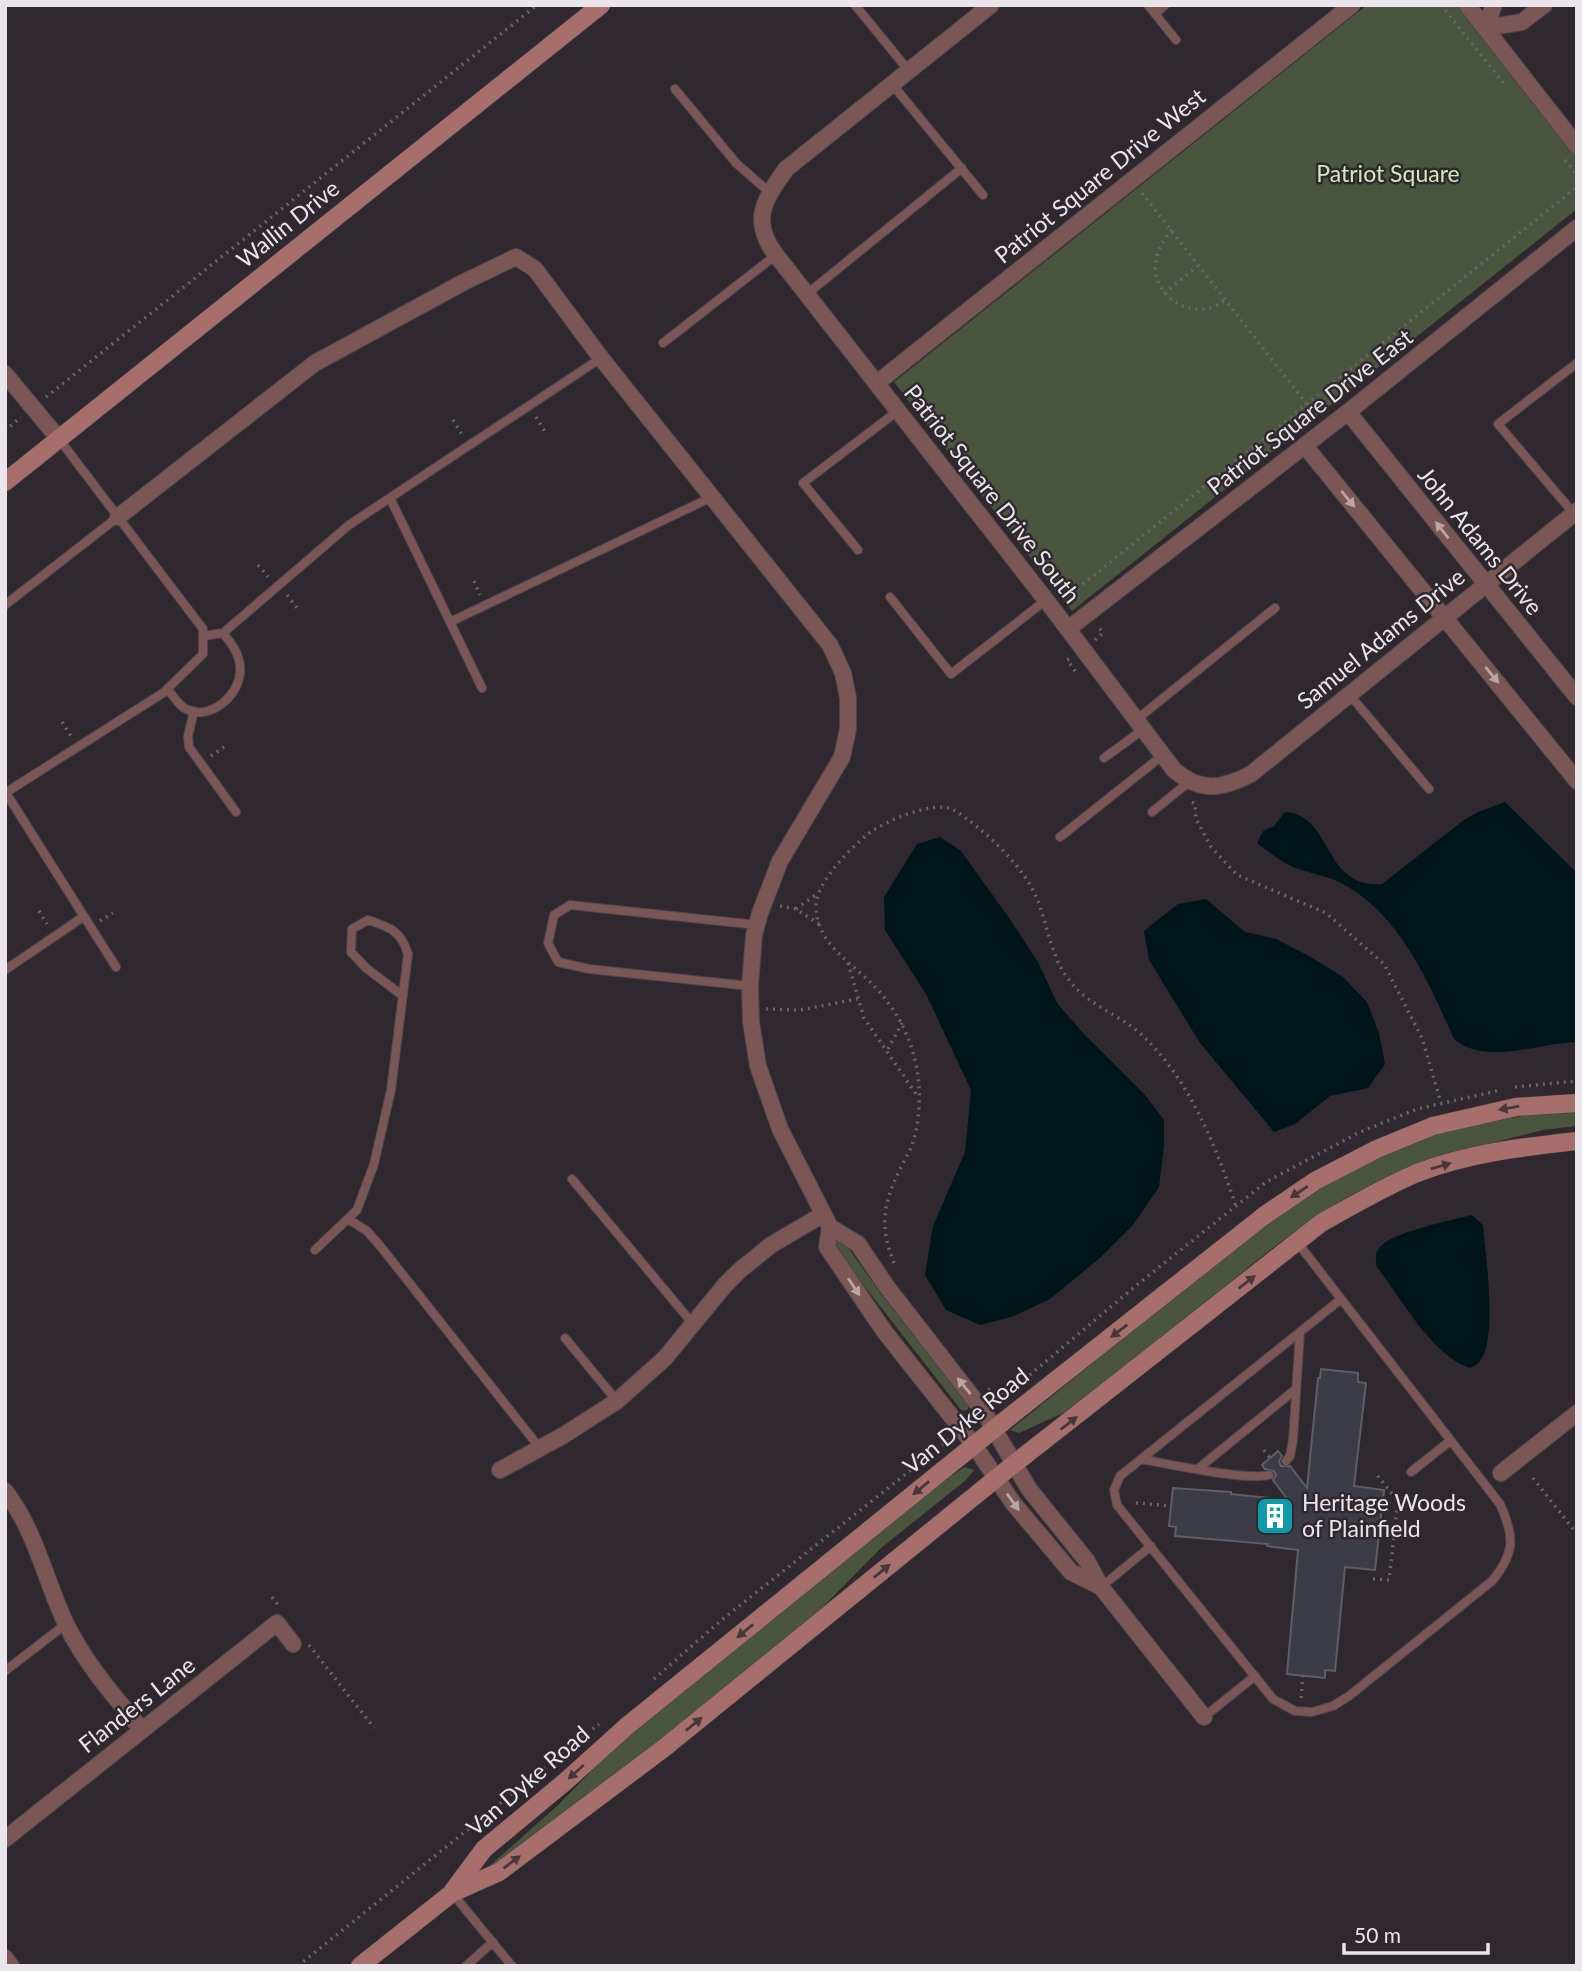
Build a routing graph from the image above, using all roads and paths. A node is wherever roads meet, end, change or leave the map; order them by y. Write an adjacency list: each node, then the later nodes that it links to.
1 (537, 5): 35 (path)
2 (601, 5): 46 (street, Wallin Drive)
3 (855, 5): 14 (lane)
4 (991, 5): 14 (street)
5 (1148, 5): 11 (lane)
6 (1165, 5): 11 (lane)
7 (1352, 5): 19 (street, Patriot Square Drive West)
8 (1467, 5): 12 (street)
9 (1494, 5): 12 (street)
10 (1544, 5): 12 (street)
11 (1155, 14): 13 (lane)
12 (1485, 28): 17 (street)
13 (1175, 40)
14 (909, 71): 15 (street)
15 (892, 84): 18 (lane); 21 (street)
16 (675, 89): 21 (lane)
17 (1574, 138)
18 (962, 168): 22 (lane); 28 (lane)
19 (1132, 180): 24 (path); 34 (street, Patriot Square Drive West)
20 (1577, 187): 36 (path)
21 (769, 192): 25 (street, Patriot Square Drive South)
22 (983, 195)
23 (1577, 228): 38 (street, Patriot Square Drive East)
24 (1172, 230): 26 (path); 27 (path)
25 (776, 255): 28 (street, Patriot Square Drive South); 30 (lane)
26 (1199, 265): 27 (path); 29 (path)
27 (1164, 293): 29 (path)
28 (807, 294): 34 (street, Patriot Square Drive South)
29 (1226, 300): 36 (path)
30 (663, 343)
31 (601, 358): 49 (street); 50 (lane); 52 (street)
32 (1577, 363): 51 (lane)
33 (5, 374): 46 (street)
34 (877, 383): 37 (street, Patriot Square Drive South)
35 (47, 396)
36 (1307, 404): 42 (path); 58 (path)
37 (899, 410): 53 (lane); 62 (street, Patriot Square Drive South)
38 (1348, 412): 42 (street, Patriot Square Drive East); 57 (street, John Adams Drive, one-way to 38)
39 (21, 417): 43 (path)
40 (536, 417): 44 (path)
41 (453, 420): 45 (path)
42 (1326, 429): 47 (street, Patriot Square Drive East)
43 (5, 430)
44 (545, 432)
45 (463, 435)
46 (59, 439): 48 (street, Wallin Drive); 52 (lane)
47 (1305, 446): 66 (street, one-way to 66); 68 (street, Patriot Square Drive East)
48 (5, 482)
49 (712, 497): 67 (lane); 99 (street)
50 (390, 498): 67 (lane); 69 (lane)
51 (1576, 514): 57 (street, Samuel Adams Drive)
52 (118, 517): 63 (lane); 70 (lane)
53 (858, 550)
54 (258, 565): 55 (path)
55 (270, 579)
56 (474, 581): 60 (path)
57 (1485, 584): 66 (street, Samuel Adams Drive); 74 (street, John Adams Drive)
58 (1073, 592)
59 (287, 595): 65 (path)
60 (480, 596)
61 (890, 597): 62 (lane)
62 (1045, 600): 68 (street, Patriot Square Drive South)
63 (5, 605)
64 (1275, 608): 77 (lane)
65 (298, 609)
66 (1445, 616): 73 (street, Samuel Adams Drive); 83 (street, one-way to 83)
67 (450, 622): 71 (lane)
68 (1068, 629): 77 (street, Patriot Square Drive South)
69 (223, 632): 70 (lane); 75 (lane)
70 (203, 636): 72 (lane)
71 (482, 688)
72 (167, 689): 75 (lane); 86 (lane)
73 (1349, 694): 84 (street, Samuel Adams Drive); 85 (lane)
74 (1577, 697)
75 (194, 711): 88 (lane)
76 (62, 722): 78 (path)
77 (1140, 724): 80 (street, Patriot Square Drive South); 82 (lane)
78 (73, 739)
79 (224, 747): 81 (path)
80 (1163, 755): 84 (street, Patriot Square Drive South); 90 (lane)
81 (210, 757)
82 (1104, 758)
83 (1577, 781)
84 (1189, 782): 89 (lane)
85 (1429, 789)
86 (5, 793): 96 (lane)
87 (1195, 804): 111 (path)
88 (236, 812)
89 (1152, 812)
90 (1060, 837)
91 (818, 893): 93 (path); 98 (path); 115 (path)
92 (774, 905): 93 (path)
93 (796, 909): 98 (path)
94 (39, 911): 100 (path)
95 (113, 913): 97 (path)
96 (83, 917): 102 (lane); 103 (lane)
97 (99, 922)
98 (819, 924): 101 (path)
99 (757, 925): 104 (street); 104 (lane)
100 (48, 926)
101 (847, 961): 106 (path); 108 (path)
102 (116, 967)
103 (5, 970)
104 (750, 986): 117 (street)
105 (403, 996): 105 (lane); 116 (lane)
106 (857, 999): 107 (path); 109 (path)
107 (765, 1009)
108 (902, 1023): 109 (path); 110 (path)
109 (887, 1050): 110 (path)
110 (918, 1097): 120 (path)
111 (1441, 1103)
112 (1577, 1103): 130 (street, Van Dyke Road, one-way to 130)
113 (1577, 1141): 118 (street, Van Dyke Road, one-way to 113)
114 (572, 1179): 122 (lane)
115 (1236, 1206)
116 (348, 1219): 119 (lane); 133 (lane)
117 (826, 1221): 122 (street); 130 (street, one-way to 117); 132 (street, one-way to 132)
118 (1297, 1242): 121 (lane); 138 (street, Van Dyke Road, one-way to 118)
119 (315, 1250)
120 (897, 1269)
121 (1340, 1300): 123 (lane); 131 (lane)
122 (693, 1325): 128 (street)
123 (1300, 1332): 126 (lane); 136 (lane)
124 (565, 1338): 128 (lane)
125 (985, 1387): 127 (path)
126 (1296, 1389): 137 (lane); 139 (lane)
127 (1005, 1396)
128 (617, 1401): 133 (street)
129 (1577, 1413): 142 (street)
130 (995, 1429): 132 (street, Van Dyke Road); 138 (street)
131 (1450, 1441): 141 (lane); 161 (lane)
132 (974, 1445): 145 (street); 168 (street, Van Dyke Road, one-way to 168)
133 (539, 1447): 140 (street)
134 (1264, 1450): 135 (path)
135 (1270, 1458)
136 (1141, 1460): 139 (lane); 153 (lane)
137 (1286, 1461)
138 (1014, 1464): 145 (street, Van Dyke Road); 155 (street)
139 (1199, 1468): 143 (lane)
140 (500, 1471)
141 (1411, 1472)
142 (1501, 1474)
143 (1269, 1475)
144 (1377, 1475): 147 (path)
145 (997, 1478): 155 (street, one-way to 155); 168 (street, Van Dyke Road, one-way to 145)
146 (1533, 1478): 152 (path)
147 (1395, 1498): 150 (path); 154 (path)
148 (7, 1499): 158 (street)
149 (1136, 1503): 151 (path)
150 (1382, 1504)
151 (1171, 1506)
152 (1577, 1534)
153 (1151, 1546): 155 (lane); 161 (lane)
154 (1373, 1578)
155 (1101, 1587): 164 (street)
156 (272, 1597): 157 (path)
157 (280, 1608)
158 (66, 1624): 160 (lane); 166 (street)
159 (300, 1642): 165 (path); 166 (street, Flanders Lane)
160 (5, 1671)
161 (1255, 1676): 164 (lane)
162 (1303, 1676): 163 (path)
163 (1301, 1700)
164 (1204, 1717)
165 (374, 1728)
166 (142, 1730): 167 (street, Flanders Lane)
167 (5, 1839)
168 (452, 1893): 169 (lane); 172 (street, Van Dyke Road)
169 (493, 1942): 173 (lane); 174 (lane)
170 (5, 1958): 171 (street)
171 (11, 1966)
172 (360, 1966)
173 (466, 1966)
174 (512, 1966)

